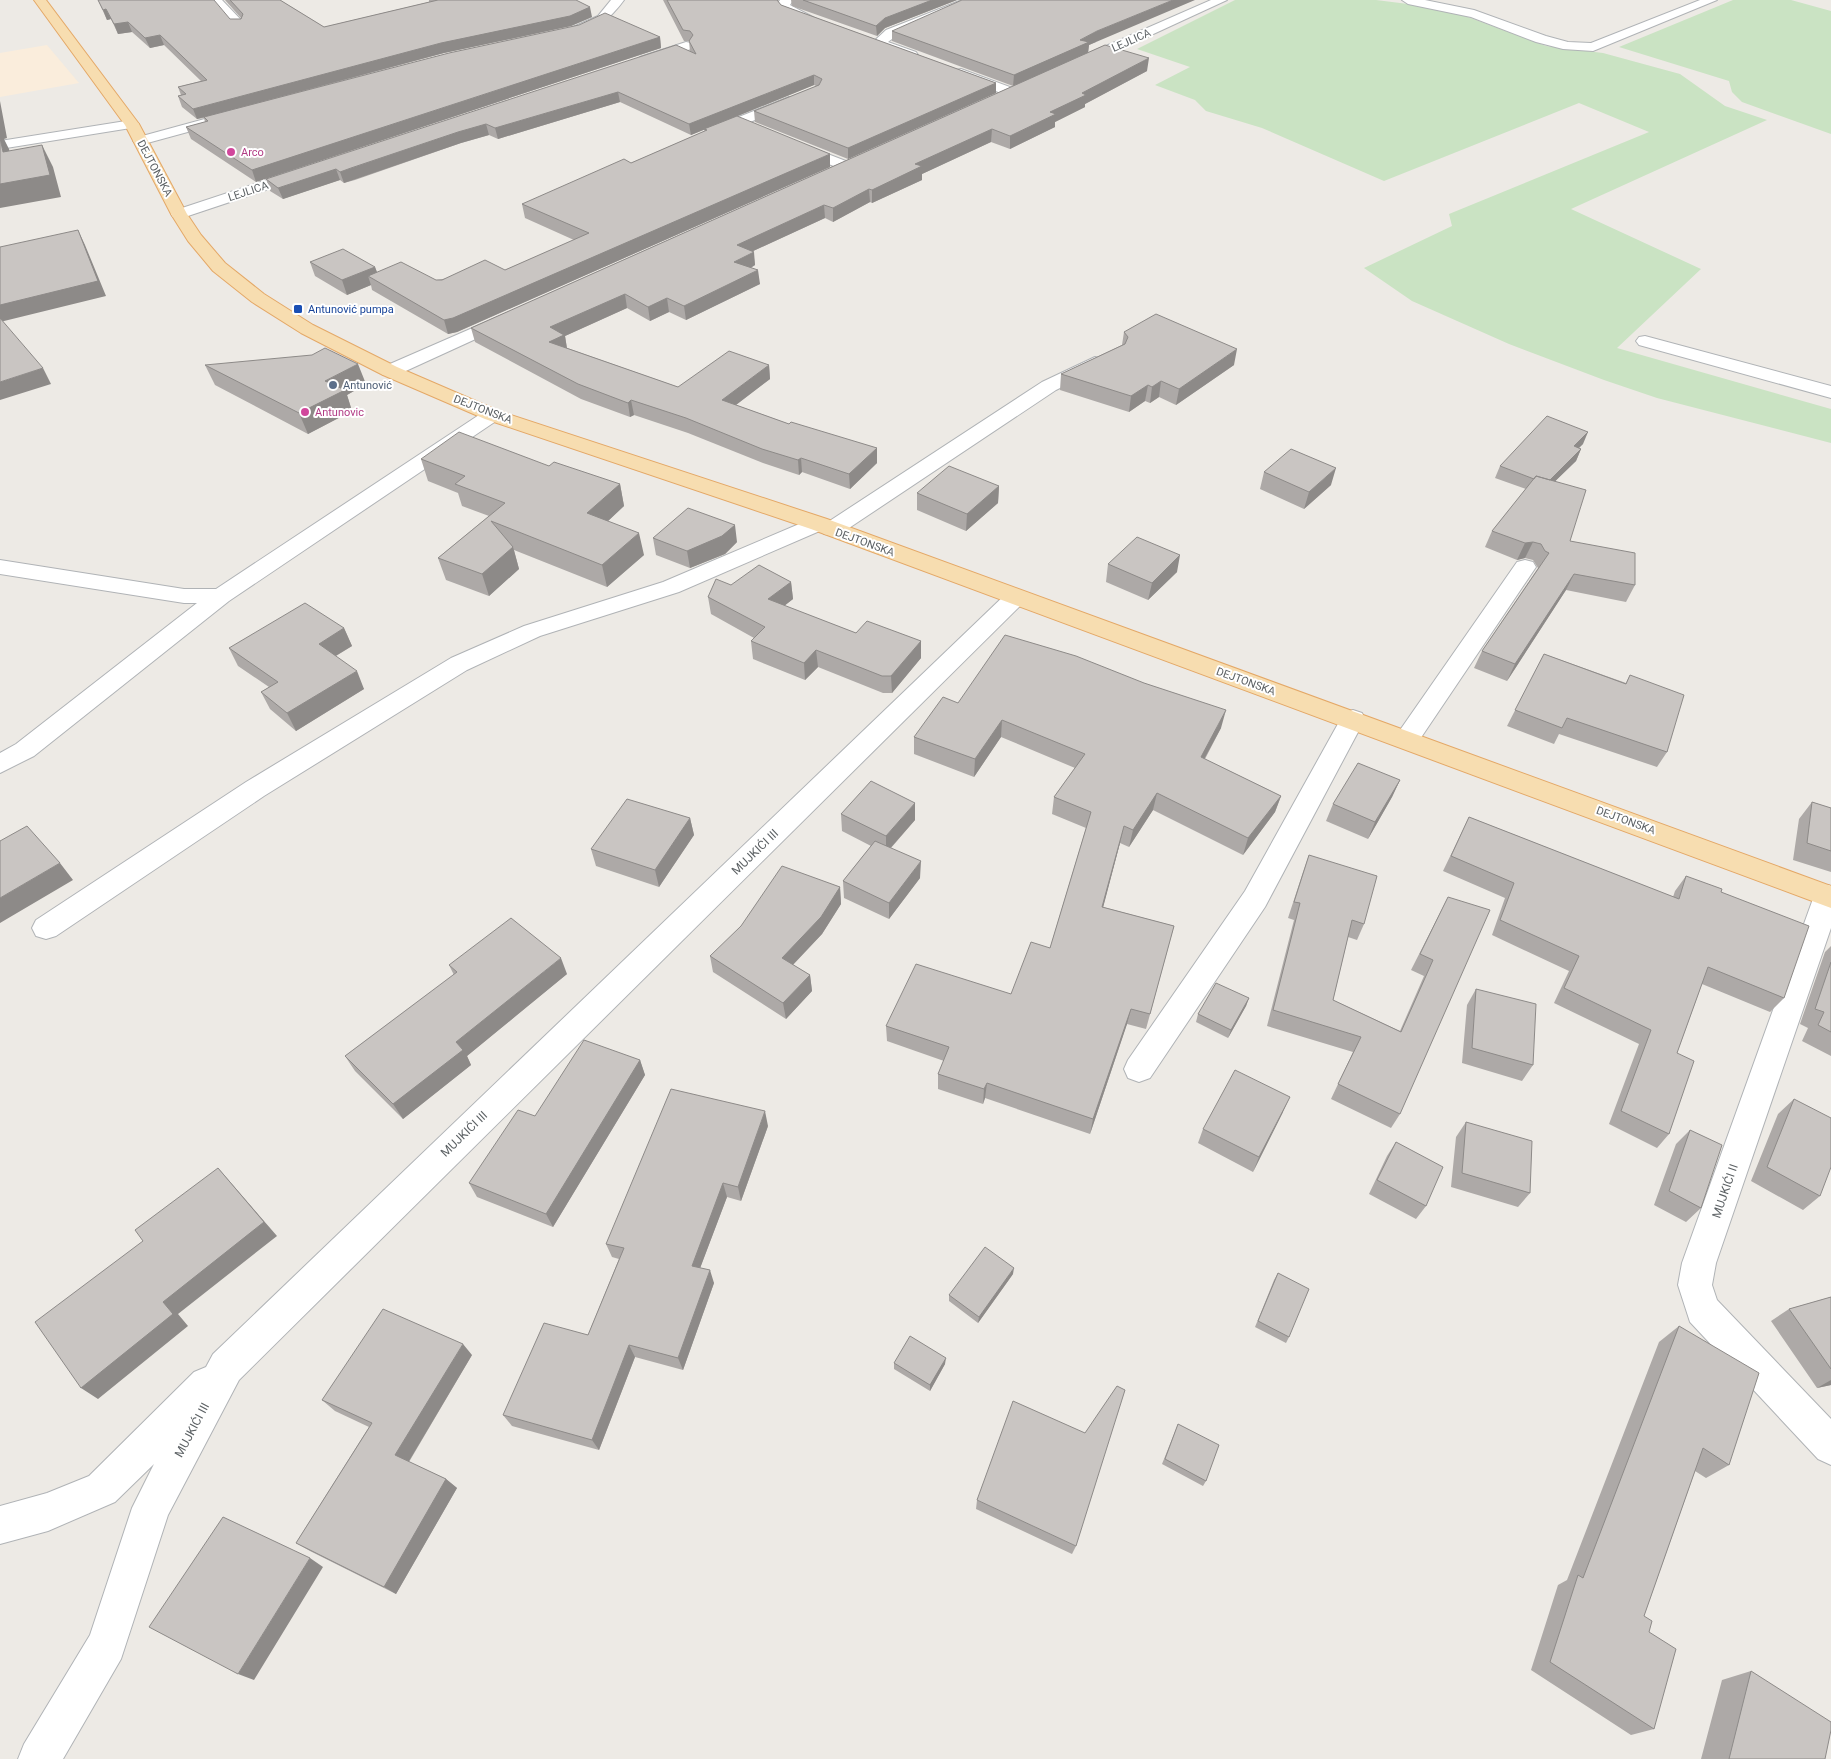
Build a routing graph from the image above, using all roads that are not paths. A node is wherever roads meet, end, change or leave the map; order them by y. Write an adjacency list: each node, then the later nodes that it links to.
1 (40, 0): 22 (main road, DEJTONSKA)
2 (215, 0): 9 (street)
3 (618, 0): 11 (street)
4 (787, 0): 10 (street)
5 (973, 0): 13 (street)
6 (1221, 0): 15 (street, LEJLICA)
7 (1408, 0): 8 (street)
8 (1711, 0)
9 (239, 24)
10 (829, 26)
11 (566, 34)
12 (686, 46): 14 (street)
13 (924, 60)
14 (630, 64)
15 (1068, 68)
16 (951, 70): 18 (street)
17 (805, 95): 20 (street)
18 (970, 112)
19 (237, 115): 22 (street)
20 (737, 122): 21 (street); 23 (street)
21 (755, 130)
22 (136, 132): 25 (street); 30 (main road, DEJTONSKA)
23 (694, 140)
24 (783, 140): 27 (street)
25 (0, 145)
26 (864, 158): 27 (street)
27 (846, 166): 29 (street)
28 (321, 167): 30 (street, LEJLICA)
29 (828, 174)
30 (179, 214): 34 (main road, DEJTONSKA)
31 (522, 311): 34 (street)
32 (1645, 341): 35 (street)
33 (1115, 354): 37 (street)
34 (390, 371): 36 (main road, DEJTONSKA)
35 (1831, 392)
36 (492, 415): 37 (main road, DEJTONSKA); 40 (street)
37 (825, 527): 41 (main road, DEJTONSKA); 46 (street)
38 (0, 567): 40 (street)
39 (1525, 567): 43 (street)
40 (221, 596): 44 (street)
41 (1016, 598): 42 (main road, DEJTONSKA); 48 (street, MUJKIĆI III)
42 (1353, 719): 43 (main road, DEJTONSKA); 47 (street)
43 (1407, 739): 45 (main road, DEJTONSKA)
44 (0, 764)
45 (1830, 896): 49 (street, MUJKIĆI II)
46 (46, 928)
47 (1139, 1069)
48 (226, 1366): 50 (street); 51 (street, MUJKIĆI III)
49 (1831, 1446)
50 (0, 1525)
51 (39, 1759)

